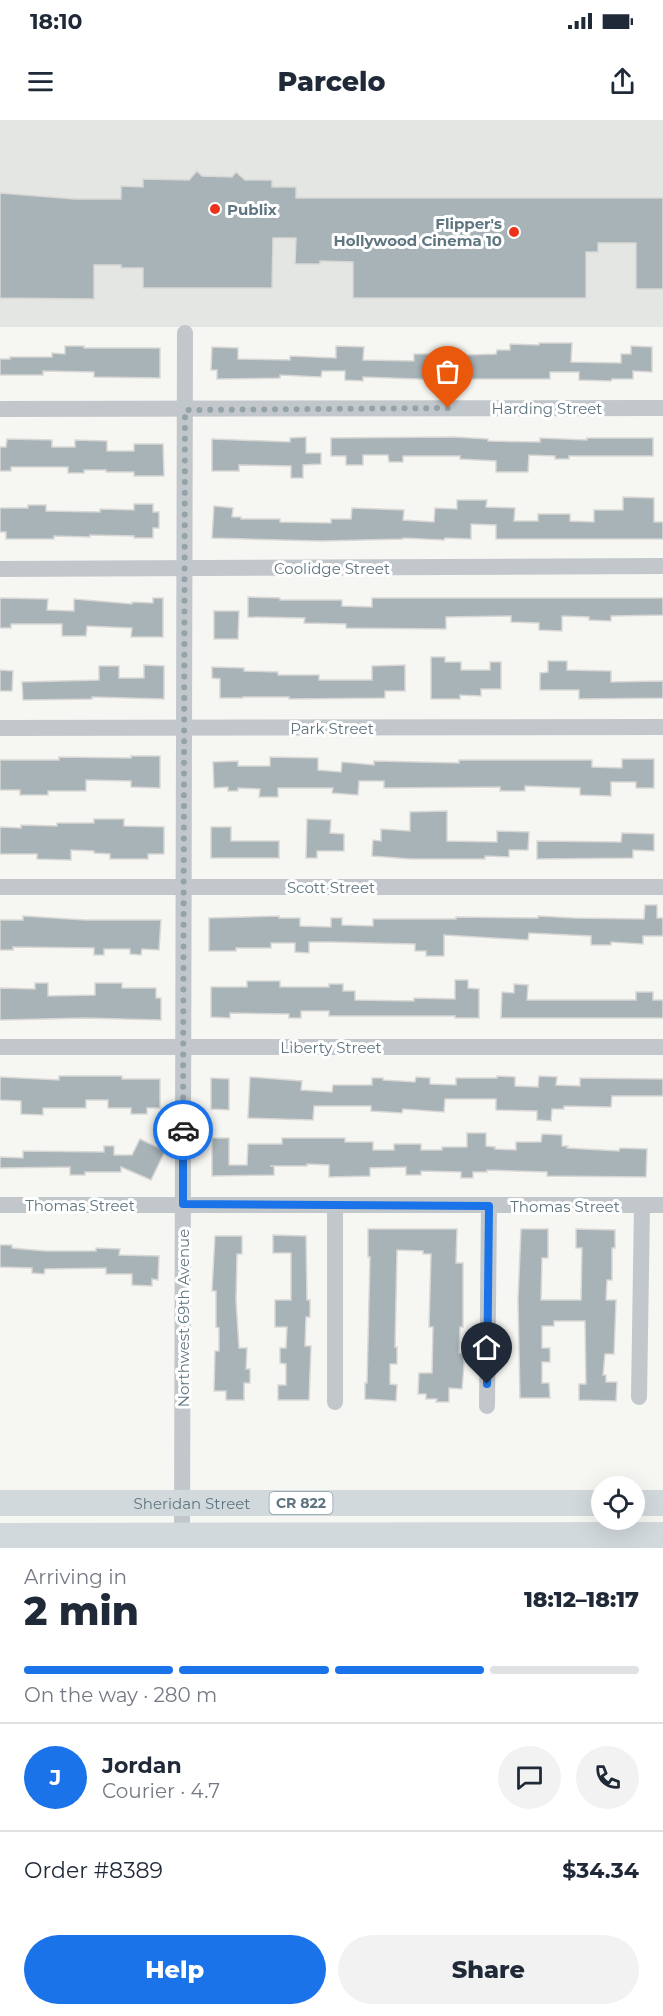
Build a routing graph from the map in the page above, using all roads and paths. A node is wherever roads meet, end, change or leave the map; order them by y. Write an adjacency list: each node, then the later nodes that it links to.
1 (185, 333): 4 (street, Northwest 69th Avenue)
2 (663, 408): 4 (street, Harding Street)
3 (0, 409): 4 (street, Harding Street)
4 (185, 410): 6 (street, Northwest 69th Avenue)
5 (663, 566): 6 (street, Coolidge Street)
6 (186, 568): 7 (street, Coolidge Street); 10 (street, Northwest 69th Avenue)
7 (0, 569)
8 (663, 727): 10 (street, Park Street)
9 (0, 728): 10 (street, Park Street)
10 (184, 728): 11 (street, Northwest 69th Avenue)
11 (185, 886): 12 (street, Scott Street); 13 (street, Scott Street); 14 (street, Northwest 69th Avenue)
12 (0, 887)
13 (663, 887)
14 (183, 1046): 15 (street, Liberty Street); 16 (street, Liberty Street); 17 (street, Northwest 69th Avenue)
15 (0, 1047)
16 (663, 1047)
17 (183, 1204): 18 (street, Thomas Street); 20 (street, Thomas Street); 27 (street, Northwest 69th Avenue)
18 (0, 1205)
19 (663, 1205): 22 (street, Thomas Street)
20 (335, 1206): 21 (street, Thomas Street); 24 (street)
21 (489, 1206): 22 (street, Thomas Street); 25 (street)
22 (642, 1206): 23 (street)
23 (639, 1397)
24 (335, 1402)
25 (487, 1406)
26 (0, 1503): 27 (main road, Sheridan Street / CR 822)
27 (183, 1503): 28 (main road, Sheridan Street / CR 822); 33 (street, Northwest 69th Avenue)
28 (591, 1503)
29 (645, 1503): 30 (main road)
30 (663, 1503)
31 (663, 1535): 33 (main road, CR 822)
32 (0, 1536): 33 (main road, CR 822)
33 (182, 1541)

